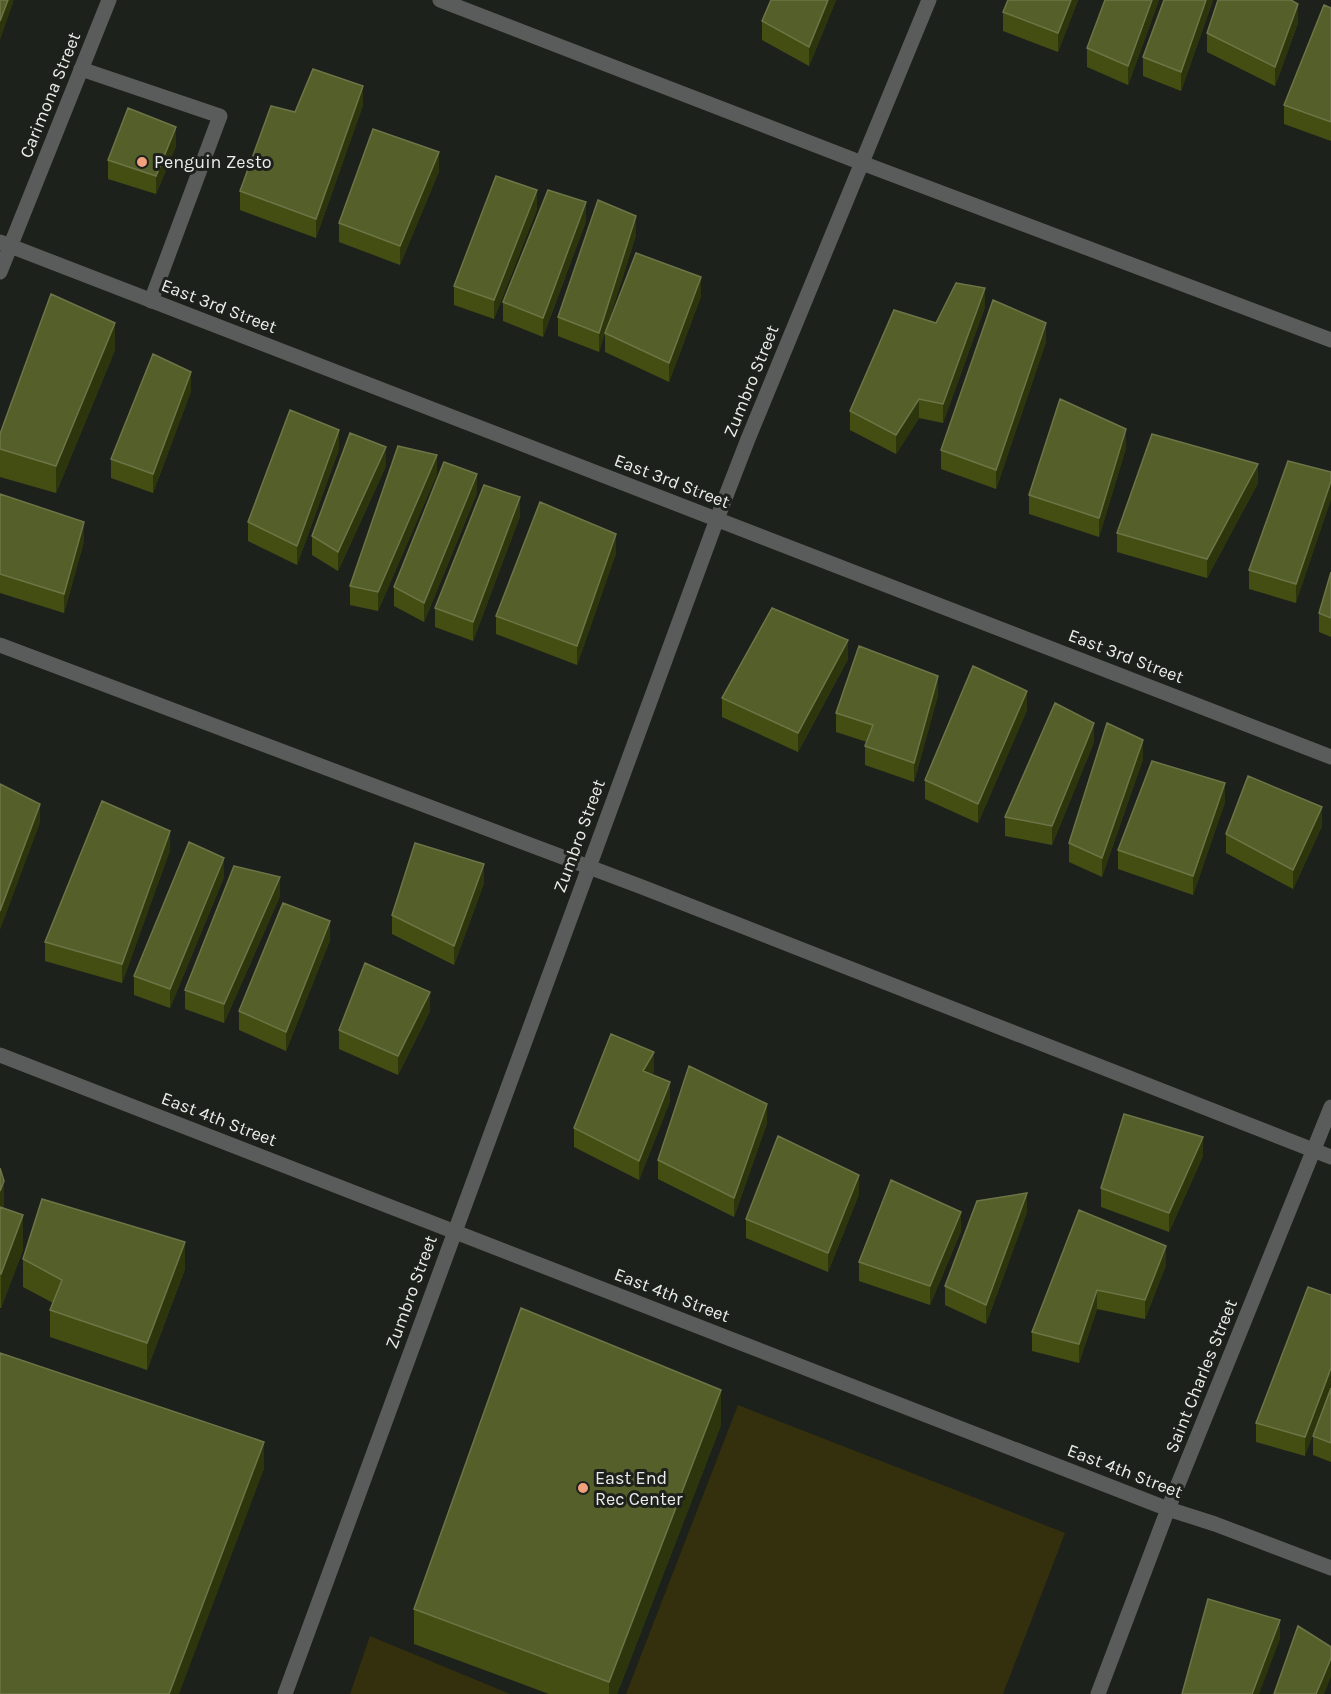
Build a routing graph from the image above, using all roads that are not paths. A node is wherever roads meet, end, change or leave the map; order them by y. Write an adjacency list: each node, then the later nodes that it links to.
1 (109, 0): 4 (street, Carimona Street)
2 (440, 0): 5 (street)
3 (929, 0): 5 (street, Zumbro Street)
4 (81, 69): 6 (street, Carimona Street); 8 (street)
5 (862, 163): 9 (street); 10 (street, Zumbro Street)
6 (5, 244): 7 (street, Carimona Street); 8 (street, East 3rd Street)
7 (0, 272)
8 (151, 301): 10 (street, East 3rd Street)
9 (1331, 340)
10 (717, 519): 12 (street, East 3rd Street); 13 (street, Zumbro Street)
11 (0, 645): 13 (street)
12 (1331, 757)
13 (588, 867): 16 (street); 18 (street, Zumbro Street)
14 (0, 1055): 18 (street, East 4th Street)
15 (1331, 1107): 16 (street, Saint Charles Street)
16 (1313, 1150): 17 (street); 19 (street, Saint Charles Street)
17 (1331, 1157)
18 (454, 1232): 19 (street, East 4th Street); 21 (street, Zumbro Street)
19 (1168, 1509): 20 (street, East 4th Street); 22 (street, Saint Charles Street)
20 (1331, 1568)
21 (285, 1694)
22 (1098, 1694)

